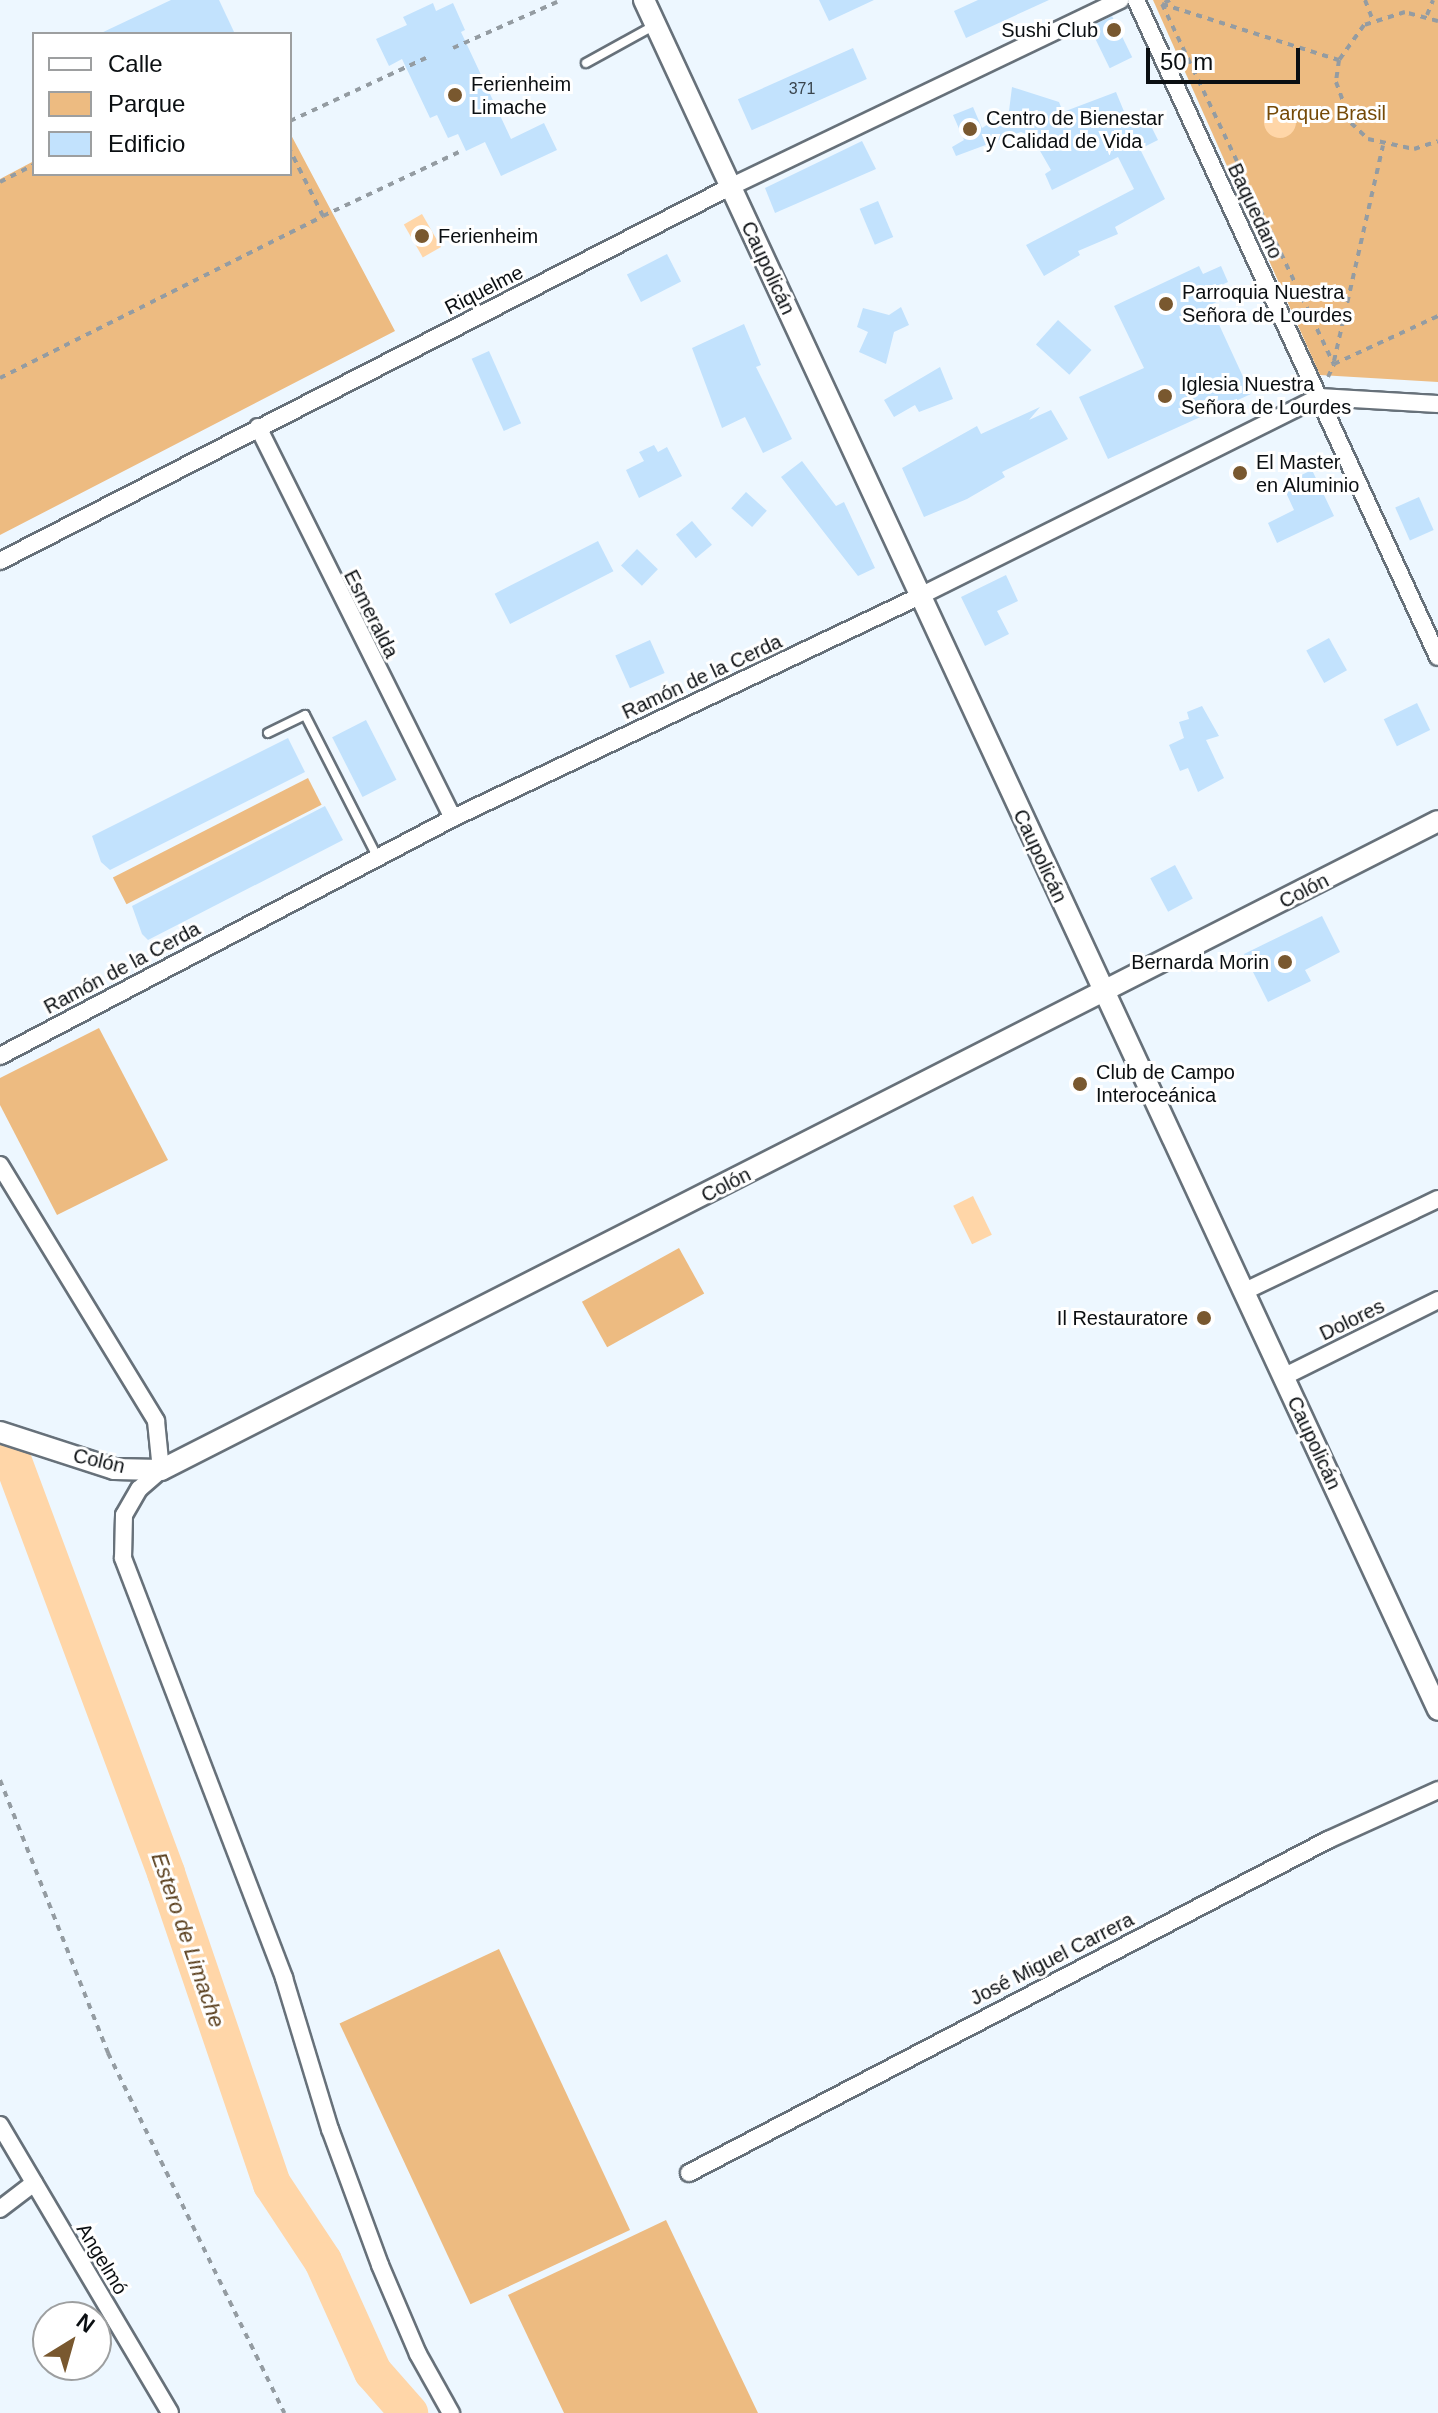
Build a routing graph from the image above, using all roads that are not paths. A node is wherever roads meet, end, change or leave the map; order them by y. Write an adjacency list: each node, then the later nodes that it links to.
1 (644, 0): 4 (street, Caupolicán)
2 (1120, 0): 6 (street, Riquelme)
3 (1136, 0): 7 (street, Baquedano)
4 (656, 25): 5 (lane); 6 (street, Caupolicán)
5 (586, 63)
6 (730, 187): 9 (street, Riquelme); 11 (street, Caupolicán)
7 (1319, 397): 8 (street, Ramón de la Cerda); 11 (street, Ramón de la Cerda); 12 (street, Baquedano)
8 (1438, 404)
9 (258, 427): 10 (street, Riquelme); 14 (street, Esmeralda)
10 (0, 561)
11 (920, 596): 14 (street, Ramón de la Cerda); 17 (street, Caupolicán)
12 (1438, 657)
13 (268, 733): 16 (lane)
14 (453, 818): 16 (street, Ramón de la Cerda)
15 (1438, 821): 17 (street, Colón)
16 (378, 859): 18 (street, Ramón de la Cerda)
17 (1103, 995): 21 (street, Caupolicán); 25 (street, Colón)
18 (0, 1056)
19 (0, 1165): 25 (street)
20 (1438, 1199): 21 (street)
21 (1243, 1292): 23 (street, Caupolicán)
22 (1438, 1300): 23 (street, Dolores)
23 (1283, 1377): 26 (street, Caupolicán)
24 (0, 1432): 25 (street, Colón)
25 (161, 1470): 33 (street)
26 (1438, 1710)
27 (1438, 1790): 29 (street, José Miguel Carrera)
28 (0, 2125): 30 (street, Angelmó)
29 (689, 2173)
30 (34, 2183): 31 (street); 32 (street, Angelmó)
31 (0, 2209)
32 (170, 2413)
33 (451, 2413)

